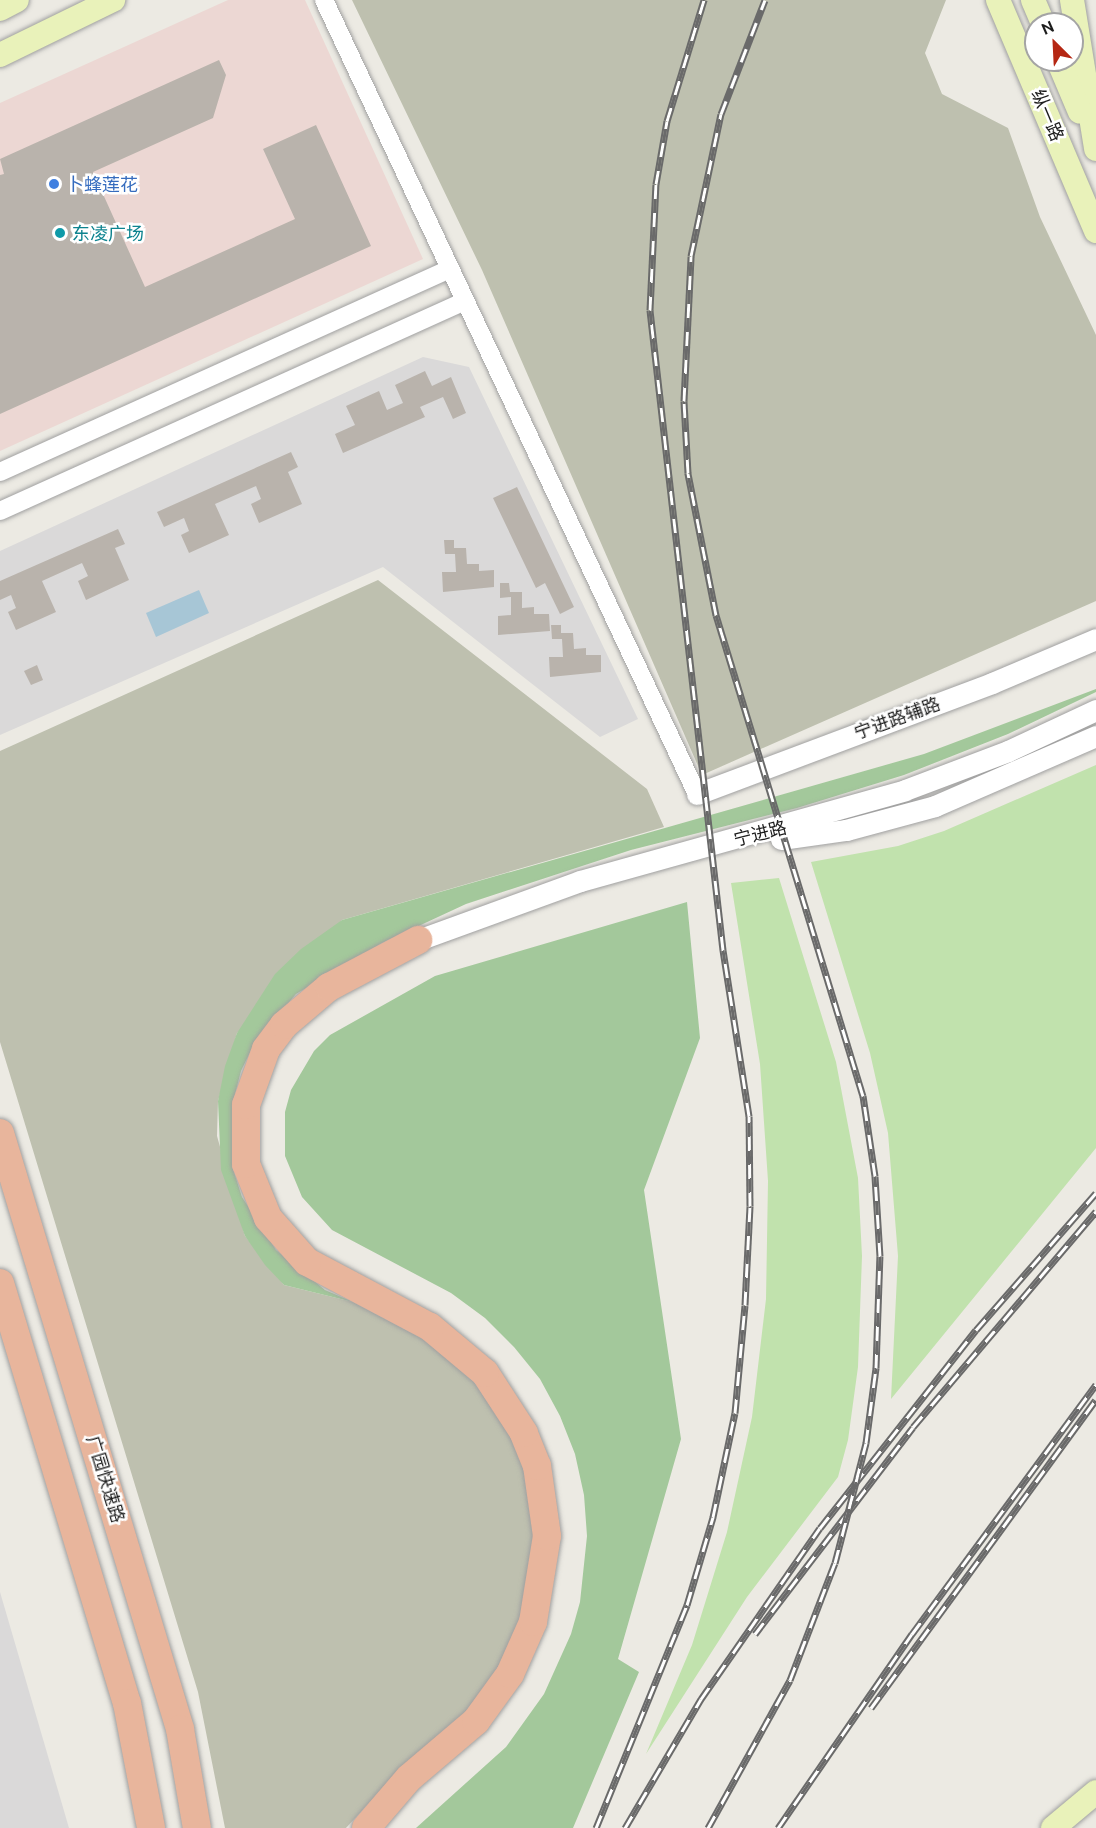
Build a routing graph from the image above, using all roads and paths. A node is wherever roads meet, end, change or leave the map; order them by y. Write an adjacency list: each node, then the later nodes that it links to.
1 (17, 0): 6 (main road)
2 (113, 0): 7 (main road)
3 (324, 0): 11 (street)
4 (999, 0): 10 (main road, 纵一路)
5 (1072, 0): 9 (main road)
6 (0, 9)
7 (0, 55)
8 (1063, 72): 9 (main road, 纵一路)
9 (1096, 149)
10 (1096, 231)
11 (450, 269): 12 (street); 13 (street)
12 (465, 301): 14 (street); 18 (street)
13 (0, 472)
14 (0, 511)
15 (1096, 639): 18 (street, 宁进路辅路)
16 (1096, 710): 19 (street, 宁进路)
17 (1096, 736): 19 (street)
18 (697, 794)
19 (691, 850): 20 (street, 宁进路)
20 (418, 940): 26 (highway)
21 (0, 1133): 25 (highway, 广园快速路)
22 (0, 1283): 24 (highway)
23 (1096, 1792): 27 (main road)
24 (151, 1828)
25 (197, 1828)
26 (366, 1828)
27 (1053, 1828)

